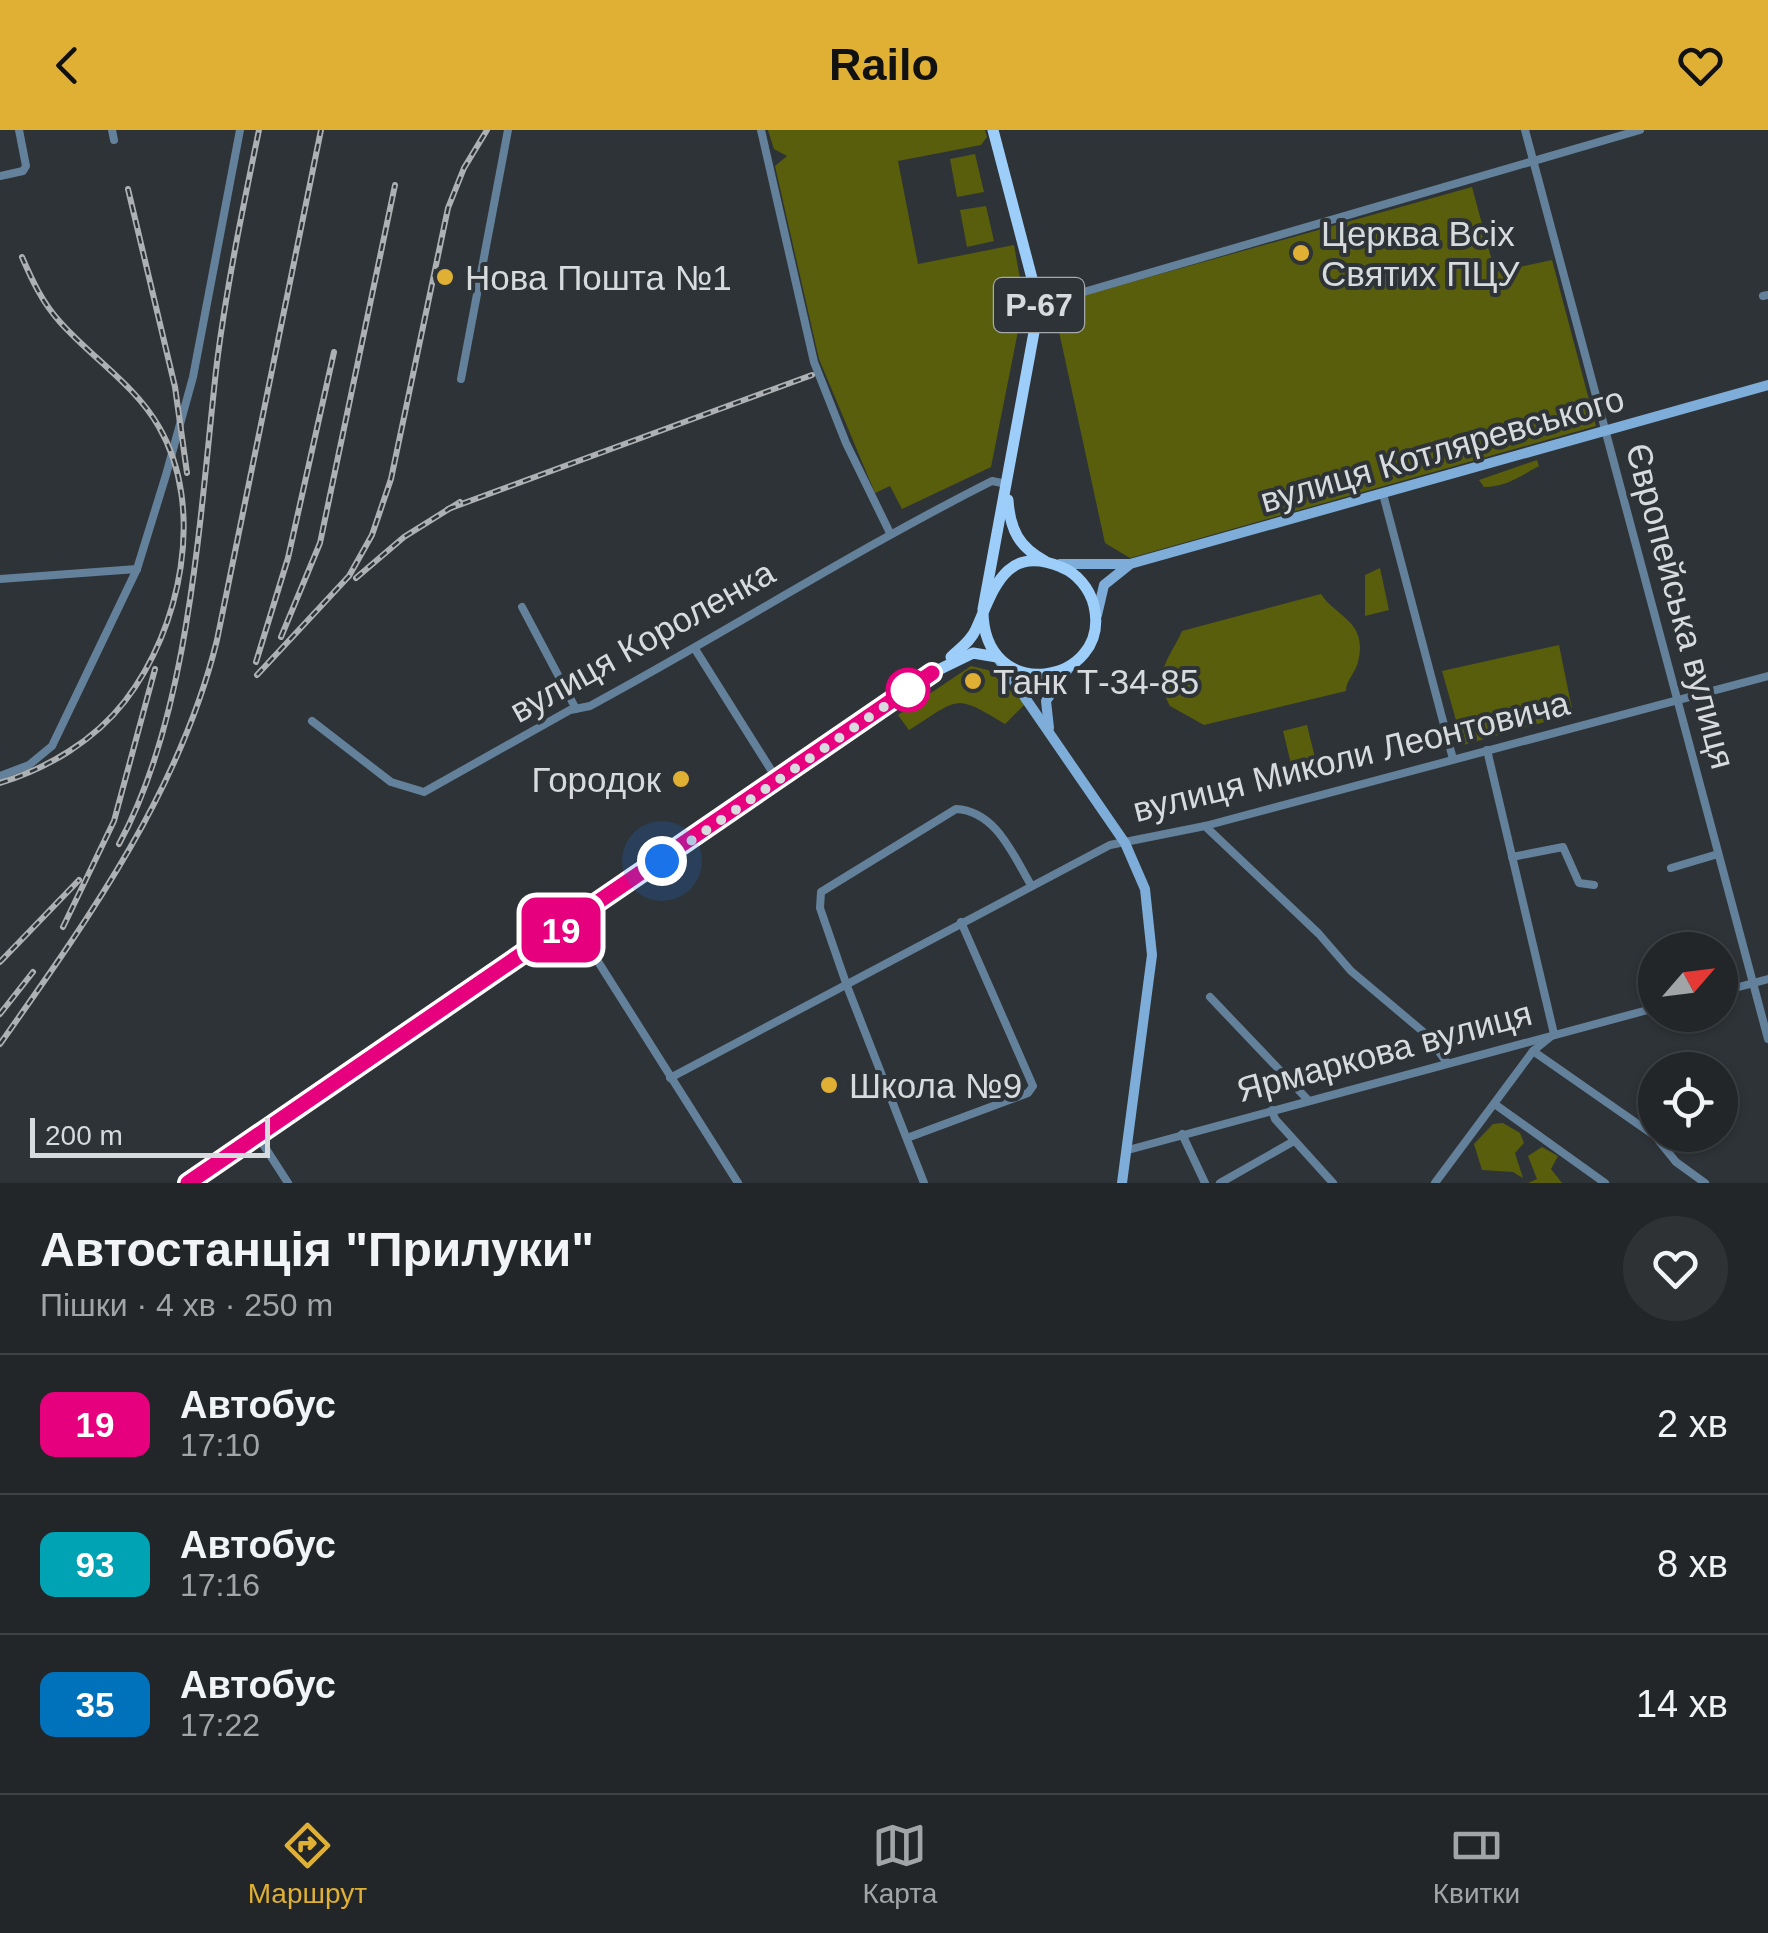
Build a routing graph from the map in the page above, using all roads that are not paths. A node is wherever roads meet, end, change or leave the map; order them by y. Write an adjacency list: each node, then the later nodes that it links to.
1 (20, 130): 9 (street)
2 (240, 130): 19 (street)
3 (508, 130): 11 (street)
4 (761, 130): 16 (street)
5 (993, 130): 10 (main road, Р-67)
6 (1525, 130): 8 (street, Європейська вулиця)
7 (1640, 130): 8 (street)
8 (1533, 160): 10 (street); 13 (street, Європейська вулиця)
9 (0, 176)
10 (1039, 305): 14 (main road, Р-67)
11 (461, 379)
12 (1768, 385): 13 (main road, вулиця Котляревського)
13 (1606, 432): 15 (main road, вулиця Котляревського); 29 (street, Європейська вулиця)
14 (1007, 484): 16 (street, вулиця Короленка); 17 (main road, Р-67); 22 (main road, Р-67)
15 (1383, 494): 18 (main road, вулиця Котляревського); 34 (street)
16 (890, 533): 24 (street, вулиця Короленка)
17 (1049, 563): 18 (main road, вулиця Котляревського); 22 (main road, Р-67); 23 (main road, Р-67)
18 (1130, 564): 23 (main road)
19 (136, 569): 20 (street); 35 (street)
20 (0, 579)
21 (522, 607): 30 (street)
22 (983, 609): 25 (main road, Р-67); 27 (main road, Р-67)
23 (1096, 623): 26 (main road)
24 (695, 649): 30 (street, вулиця Короленка); 36 (street)
25 (997, 657): 26 (main road); 27 (main road, Р-67); 32 (main road)
26 (1071, 666): 32 (main road)
27 (932, 673): 36 (main road, Р-67)
28 (1768, 676): 29 (street, вулиця Миколи Леонтовича)
29 (1679, 700): 33 (street, вулиця Миколи Леонтовича); 39 (street, Європейська вулиця)
30 (576, 709): 31 (street, вулиця Короленка)
31 (312, 721)
32 (1054, 743): 38 (main road)
33 (1487, 750): 34 (street, вулиця Миколи Леонтовича); 40 (street)
34 (1453, 759): 37 (street, вулиця Миколи Леонтовича)
35 (0, 776)
36 (778, 781): 44 (main road, Р-67)
37 (1205, 826): 38 (street, вулиця Миколи Леонтовича); 55 (street)
38 (1125, 843): 42 (street, вулиця Миколи Леонтовича); 64 (main road)
39 (1718, 854): 41 (street); 47 (street, Європейська вулиця)
40 (1512, 857): 43 (street); 52 (street)
41 (1670, 868)
42 (1032, 885): 45 (street, вулиця Миколи Леонтовича); 48 (street)
43 (1594, 885)
44 (573, 922): 56 (street); 61 (main road, Р-67)
45 (961, 922): 48 (street, вулиця Миколи Леонтовича); 62 (street)
46 (1768, 979): 47 (street)
47 (1752, 984): 49 (street); 53 (street, Європейська вулиця)
48 (847, 986): 56 (street, вулиця Миколи Леонтовича); 62 (street)
49 (1738, 988)
50 (1210, 997): 57 (street)
51 (1638, 1012): 52 (street, Ярмаркова вулиця)
52 (1554, 1034): 54 (street); 55 (street, Ярмаркова вулиця)
53 (1768, 1039)
54 (1533, 1052): 58 (street); 75 (street)
55 (1447, 1063): 57 (street, Ярмаркова вулиця)
56 (670, 1078): 67 (street)
57 (1308, 1100): 59 (street, Ярмаркова вулиця)
58 (1496, 1105): 73 (street); 74 (street)
59 (1272, 1110): 60 (street, Ярмаркова вулиця); 63 (street)
60 (1182, 1134): 64 (street, Ярмаркова вулиця); 70 (street)
61 (257, 1135): 65 (main road, Р-67); 66 (street)
62 (907, 1138): 68 (street)
63 (1294, 1142): 71 (street); 72 (street)
64 (1128, 1150): 69 (main road)
65 (188, 1183)
66 (288, 1183)
67 (738, 1183)
68 (924, 1183)
69 (1122, 1183)
70 (1204, 1183)
71 (1220, 1183)
72 (1333, 1183)
73 (1435, 1183)
74 (1605, 1183)
75 (1705, 1183)

